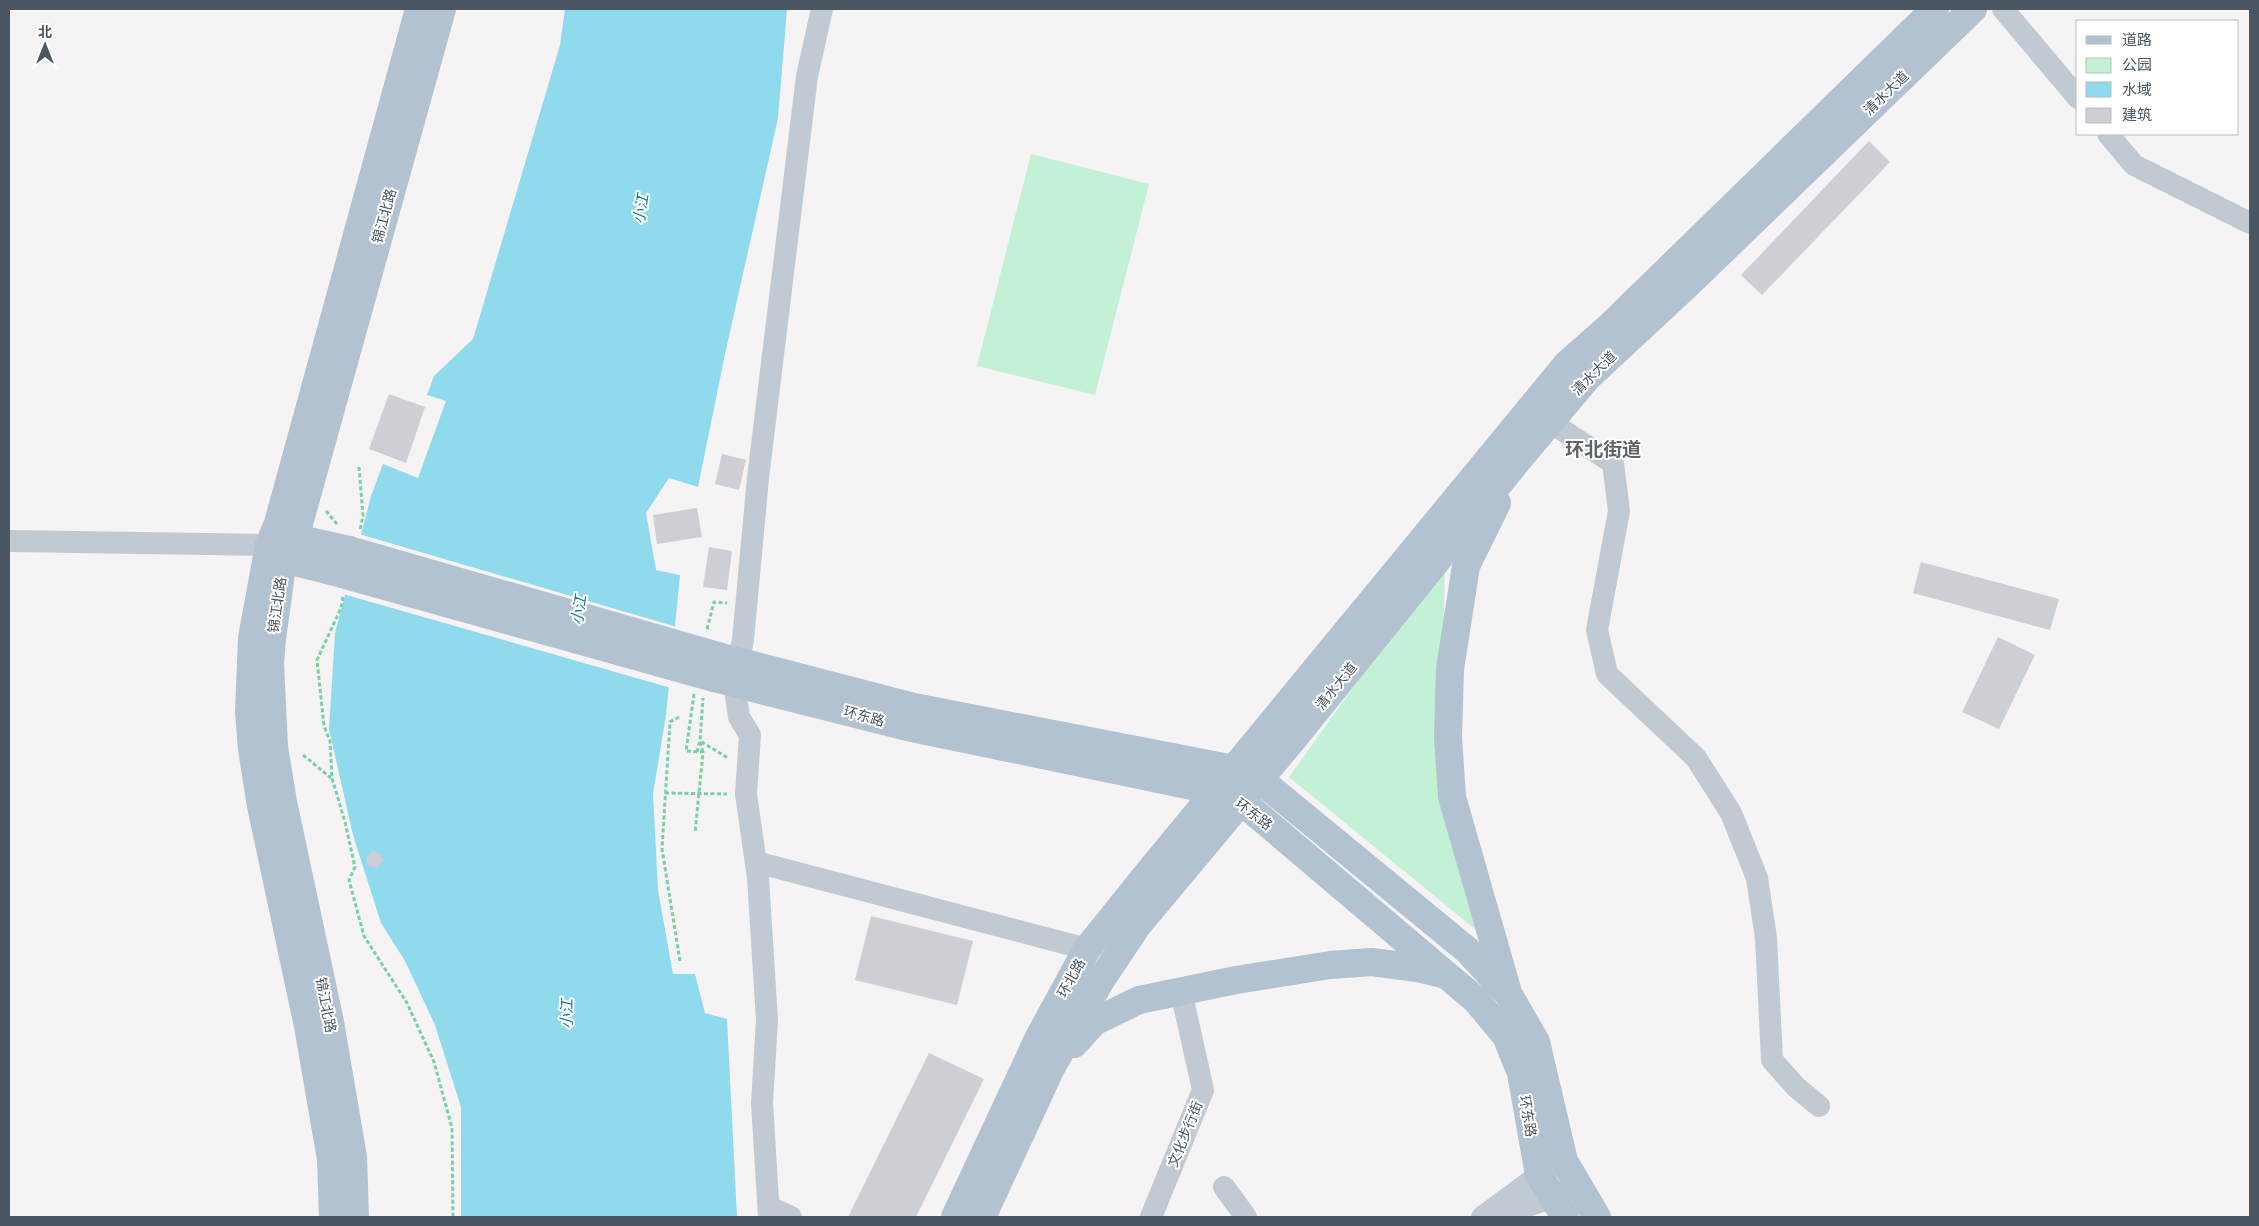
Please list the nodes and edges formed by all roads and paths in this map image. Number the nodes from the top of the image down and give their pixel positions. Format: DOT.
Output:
graph roads {
  1 [pos="419,9"];
  2 [pos="442,9"];
  3 [pos="822,9"];
  4 [pos="1935,9"];
  5 [pos="1974,9"];
  6 [pos="2003,9"];
  7 [pos="2076,96"];
  8 [pos="2109,135"];
  9 [pos="2250,223"];
  10 [pos="1550,422"];
  11 [pos="1518,460"];
  12 [pos="359,467"];
  13 [pos="323,506"];
  14 [pos="9,541"];
  15 [pos="282,548"];
  16 [pos="347,555"];
  17 [pos="735,604"];
  18 [pos="716,670"];
  19 [pos="679,717"];
  20 [pos="700,741"];
  21 [pos="697,752"];
  22 [pos="703,752"];
  23 [pos="303,756"];
  24 [pos="1234,769"];
  25 [pos="748,770"];
  26 [pos="332,778"];
  27 [pos="1260,780"];
  28 [pos="1216,791"];
  29 [pos="665,793"];
  30 [pos="699,794"];
  31 [pos="746,794"];
  32 [pos="1242,801"];
  33 [pos="695,833"];
  34 [pos="756,862"];
  35 [pos="1088,949"];
  36 [pos="680,961"];
  37 [pos="1448,976"];
  38 [pos="1181,991"];
  39 [pos="1509,995"];
  40 [pos="1051,1068"];
  41 [pos="1819,1106"];
  42 [pos="1564,1161"];
  43 [pos="1577,1184"];
  44 [pos="1224,1187"];
  45 [pos="1552,1196"];
  46 [pos="769,1212"];
  47 [pos="333,1217"];
  48 [pos="355,1217"];
  49 [pos="453,1217"];
  50 [pos="791,1217"];
  51 [pos="955,1217"];
  52 [pos="982,1217"];
  53 [pos="1151,1217"];
  54 [pos="1246,1217"];
  55 [pos="1482,1217"];
  56 [pos="1496,1217"];
  57 [pos="1597,1217"];
  1 -- 15 [label="main road, 锦江北路"];
  2 -- 15 [label="main road, 锦江北路"];
  3 -- 18 [label="street"];
  4 -- 24 [label="main road, 清水大道"];
  5 -- 10 [label="main road, 清水大道"];
  6 -- 7 [label="street"];
  8 -- 9 [label="street"];
  10 -- 11 [label="main road, 清水大道"];
  10 -- 41 [label="street"];
  11 -- 27 [label="main road, 清水大道"];
  11 -- 39 [label="main road"];
  12 -- 16 [label="path"];
  13 -- 16 [label="path"];
  14 -- 15 [label="street"];
  15 -- 16 [label="main road"];
  15 -- 47 [label="main road, 锦江北路"];
  15 -- 48 [label="main road, 锦江北路"];
  16 -- 18 [label="main road, bridge"];
  16 -- 26 [label="path"];
  17 -- 18 [label="path"];
  18 -- 20 [label="path"];
  18 -- 21 [label="path"];
  18 -- 24 [label="main road, 环东路"];
  18 -- 25 [label="street"];
  18 -- 28 [label="main road, 环东路"];
  19 -- 29 [label="path"];
  20 -- 21 [label="path"];
  20 -- 22 [label="path"];
  20 -- 25 [label="path"];
  21 -- 22 [label="path"];
  22 -- 30 [label="path"];
  23 -- 26 [label="path"];
  24 -- 27 [label="main road, 环东路"];
  24 -- 28 [label="main road, 环北路"];
  25 -- 31 [label="street"];
  26 -- 49 [label="path"];
  27 -- 32 [label="main road, 环北路"];
  27 -- 39 [label="main road, 环东路"];
  28 -- 32 [label="main road, 环东路"];
  28 -- 35 [label="main road, 环北路"];
  29 -- 30 [label="path"];
  29 -- 36 [label="path"];
  30 -- 31 [label="path"];
  30 -- 33 [label="path"];
  31 -- 34 [label="street"];
  32 -- 37 [label="main road, 环东路"];
  32 -- 40 [label="main road, 环北路"];
  34 -- 35 [label="street"];
  34 -- 46 [label="street"];
  35 -- 51 [label="main road, 环北路"];
  37 -- 38 [label="main road"];
  37 -- 45 [label="main road, 环东路"];
  38 -- 40 [label="main road"];
  38 -- 53 [label="street, 文化步行街"];
  39 -- 42 [label="main road, 环东路"];
  40 -- 52 [label="main road, 环北路"];
  42 -- 43 [label="main road, 环东路"];
  42 -- 45 [label="street"];
  43 -- 45 [label="street"];
  43 -- 57 [label="main road, 环东路"];
  44 -- 54 [label="street"];
  45 -- 55 [label="street"];
  45 -- 56 [label="street"];
  46 -- 50 [label="street"];
}
